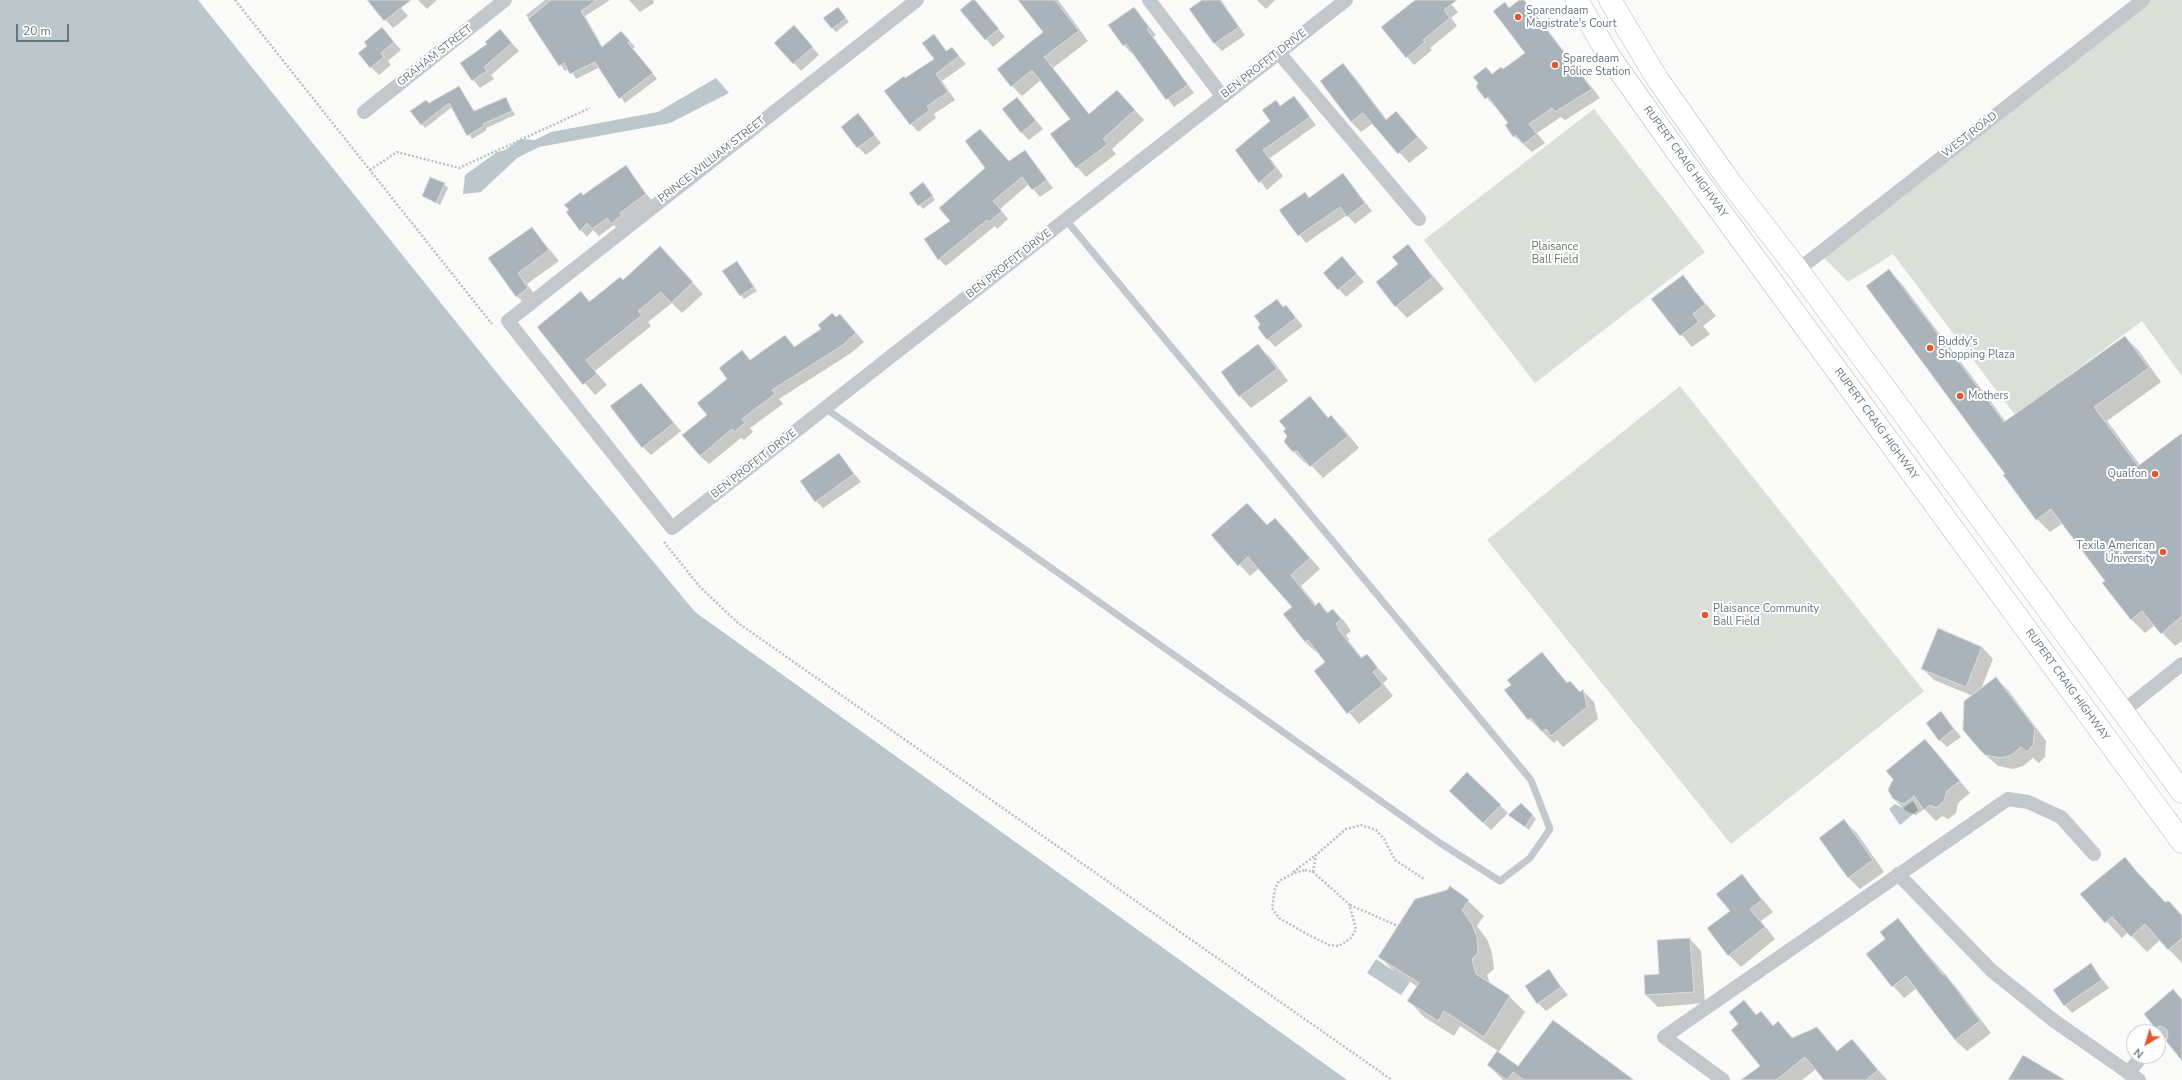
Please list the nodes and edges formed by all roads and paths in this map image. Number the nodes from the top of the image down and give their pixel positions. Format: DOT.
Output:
graph roads {
  1 [pos="235,0"];
  2 [pos="505,0"];
  3 [pos="917,0"];
  4 [pos="1149,0"];
  5 [pos="1346,0"];
  6 [pos="1577,0"];
  7 [pos="1610,0"];
  8 [pos="2143,0"];
  9 [pos="1279,53"];
  10 [pos="1223,97"];
  11 [pos="590,108"];
  12 [pos="364,112"];
  13 [pos="370,170"];
  14 [pos="1419,219"];
  15 [pos="1066,220"];
  16 [pos="1798,270"];
  17 [pos="493,325"];
  18 [pos="825,408"];
  19 [pos="672,528"];
  20 [pos="660,537"];
  21 [pos="2182,664"];
  22 [pos="2122,712"];
  23 [pos="2182,792"];
  24 [pos="2182,842"];
  25 [pos="2094,854"];
  26 [pos="1316,855"];
  27 [pos="1313,872"];
  28 [pos="1898,874"];
  29 [pos="1286,877"];
  30 [pos="1424,879"];
  31 [pos="1349,904"];
  32 [pos="1398,926"];
  33 [pos="2139,1064"];
  34 [pos="2134,1076"];
  35 [pos="1392,1080"];
  36 [pos="1723,1080"];
  1 -- 13 [label="path"];
  2 -- 12 [label="street, GRAHAM STREET"];
  3 -- 19 [label="street, PRINCE WILLIAM STREET"];
  4 -- 10 [label="street"];
  5 -- 9 [label="street, BEN PROFFIT DRIVE"];
  6 -- 24 [label="main road, RUPERT CRAIG HIGHWAY"];
  7 -- 16 [label="main road"];
  8 -- 16 [label="street, WEST ROAD"];
  9 -- 10 [label="street, BEN PROFFIT DRIVE"];
  9 -- 14 [label="street"];
  10 -- 15 [label="street, BEN PROFFIT DRIVE"];
  11 -- 13 [label="path"];
  13 -- 17 [label="path"];
  15 -- 18 [label="street, BEN PROFFIT DRIVE"];
  15 -- 18 [label="lane"];
  16 -- 22 [label="main road"];
  18 -- 19 [label="street, BEN PROFFIT DRIVE"];
  20 -- 35 [label="path"];
  21 -- 22 [label="street"];
  22 -- 23 [label="main road"];
  25 -- 28 [label="street"];
  26 -- 27 [label="path"];
  26 -- 29 [label="path"];
  26 -- 30 [label="path"];
  27 -- 29 [label="path"];
  27 -- 31 [label="path"];
  28 -- 34 [label="street"];
  28 -- 36 [label="street"];
  29 -- 31 [label="path"];
  31 -- 32 [label="path"];
  33 -- 34 [label="street"];
}
